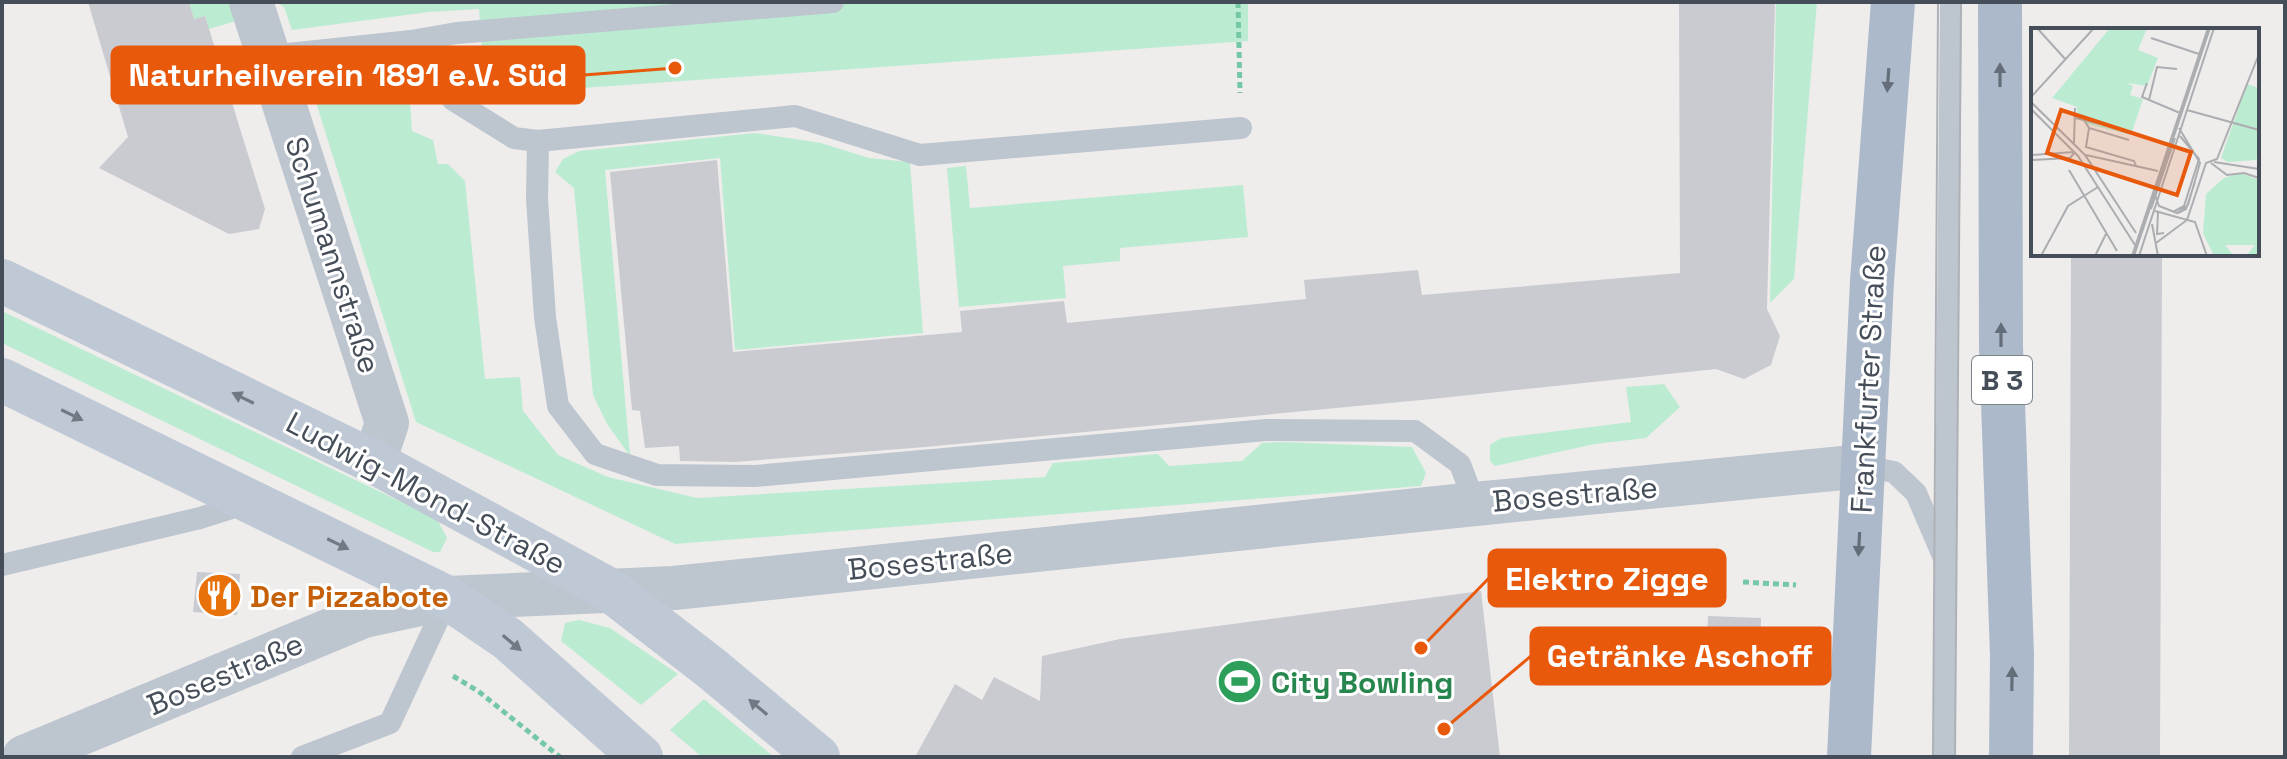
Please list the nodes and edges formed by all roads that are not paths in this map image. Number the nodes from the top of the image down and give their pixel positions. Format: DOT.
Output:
graph roads {
  1 [pos="251,2"];
  2 [pos="833,2"];
  3 [pos="1893,2"];
  4 [pos="1951,2"];
  5 [pos="2000,2"];
  6 [pos="411,41"];
  7 [pos="269,56"];
  8 [pos="1241,128"];
  9 [pos="538,141"];
  10 [pos="2,281"];
  11 [pos="2,380"];
  12 [pos="374,462"];
  13 [pos="1863,466"];
  14 [pos="251,502"];
  15 [pos="1475,504"];
  16 [pos="1947,511"];
  17 [pos="1946,564"];
  18 [pos="2,565"];
  19 [pos="610,590"];
  20 [pos="448,598"];
  21 [pos="24,757"];
  22 [pos="302,757"];
  23 [pos="641,757"];
  24 [pos="818,757"];
  25 [pos="1849,757"];
  26 [pos="1944,757"];
  27 [pos="2011,757"];
  1 -- 7 [label="street, Schumannstraße"];
  2 -- 6 [label="lane"];
  3 -- 13 [label="main road, Frankfurter Straße, one-way"];
  4 -- 16 [label="lane"];
  27 -- 5 [label="main road, B 3, one-way"];
  6 -- 7 [label="lane"];
  6 -- 9 [label="lane"];
  7 -- 12 [label="street, Schumannstraße"];
  8 -- 9 [label="lane"];
  9 -- 15 [label="lane"];
  12 -- 10 [label="main road, Ludwig-Mond-Straße, one-way"];
  11 -- 14 [label="main road, one-way"];
  12 -- 19 [label="main road, Ludwig-Mond-Straße"];
  13 -- 15 [label="street, Bosestraße"];
  13 -- 16 [label="lane"];
  13 -- 17 [label="lane"];
  13 -- 25 [label="main road, Frankfurter Straße, one-way"];
  14 -- 18 [label="lane"];
  14 -- 20 [label="main road, one-way"];
  15 -- 19 [label="street, Bosestraße"];
  16 -- 17 [label="lane"];
  17 -- 26 [label="lane"];
  19 -- 20 [label="street, Bosestraße"];
  24 -- 19 [label="main road, Ludwig-Mond-Straße, one-way"];
  20 -- 21 [label="street, Bosestraße"];
  20 -- 22 [label="lane"];
  20 -- 23 [label="main road, one-way"];
}
